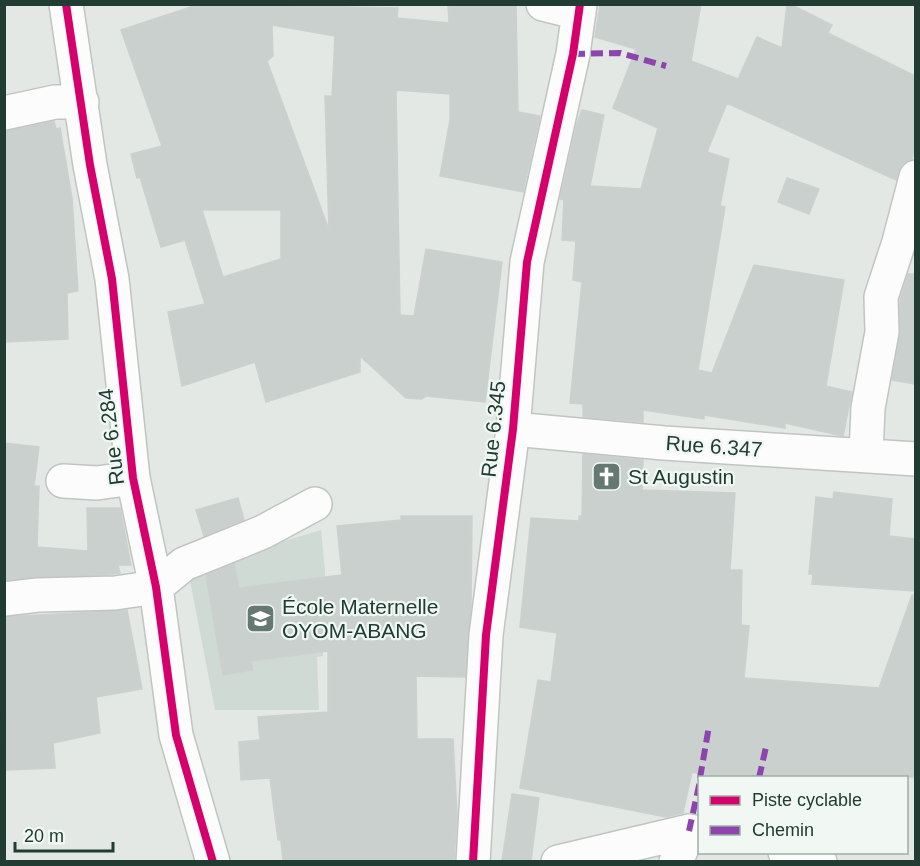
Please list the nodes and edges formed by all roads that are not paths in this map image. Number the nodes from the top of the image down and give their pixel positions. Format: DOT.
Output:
graph roads {
  1 [pos="66,4"];
  2 [pos="543,4"];
  3 [pos="580,9"];
  4 [pos="82,102"];
  5 [pos="4,113"];
  6 [pos="915,177"];
  7 [pos="907,245"];
  8 [pos="513,429"];
  9 [pos="866,455"];
  10 [pos="915,459"];
  11 [pos="133,478"];
  12 [pos="63,481"];
  13 [pos="315,504"];
  14 [pos="156,587"];
  15 [pos="4,598"];
  16 [pos="694,832"];
  17 [pos="793,854"];
  18 [pos="213,861"];
  19 [pos="473,861"];
  20 [pos="558,861"];
  21 [pos="676,861"];
  22 [pos="819,861"];
  1 -- 4 [label="street, Rue 6.284"];
  2 -- 3 [label="street"];
  3 -- 8 [label="street, Rue 6.345"];
  4 -- 5 [label="street"];
  4 -- 11 [label="street, Rue 6.284"];
  6 -- 7 [label="street"];
  7 -- 9 [label="street"];
  8 -- 9 [label="street, Rue 6.347"];
  8 -- 19 [label="street, Rue 6.345"];
  9 -- 10 [label="street, Rue 6.347"];
  11 -- 12 [label="street"];
  11 -- 14 [label="street, Rue 6.284"];
  13 -- 14 [label="street"];
  14 -- 15 [label="street"];
  14 -- 18 [label="street, Rue 6.284"];
  16 -- 20 [label="street"];
  16 -- 21 [label="street"];
  17 -- 22 [label="street"];
}
